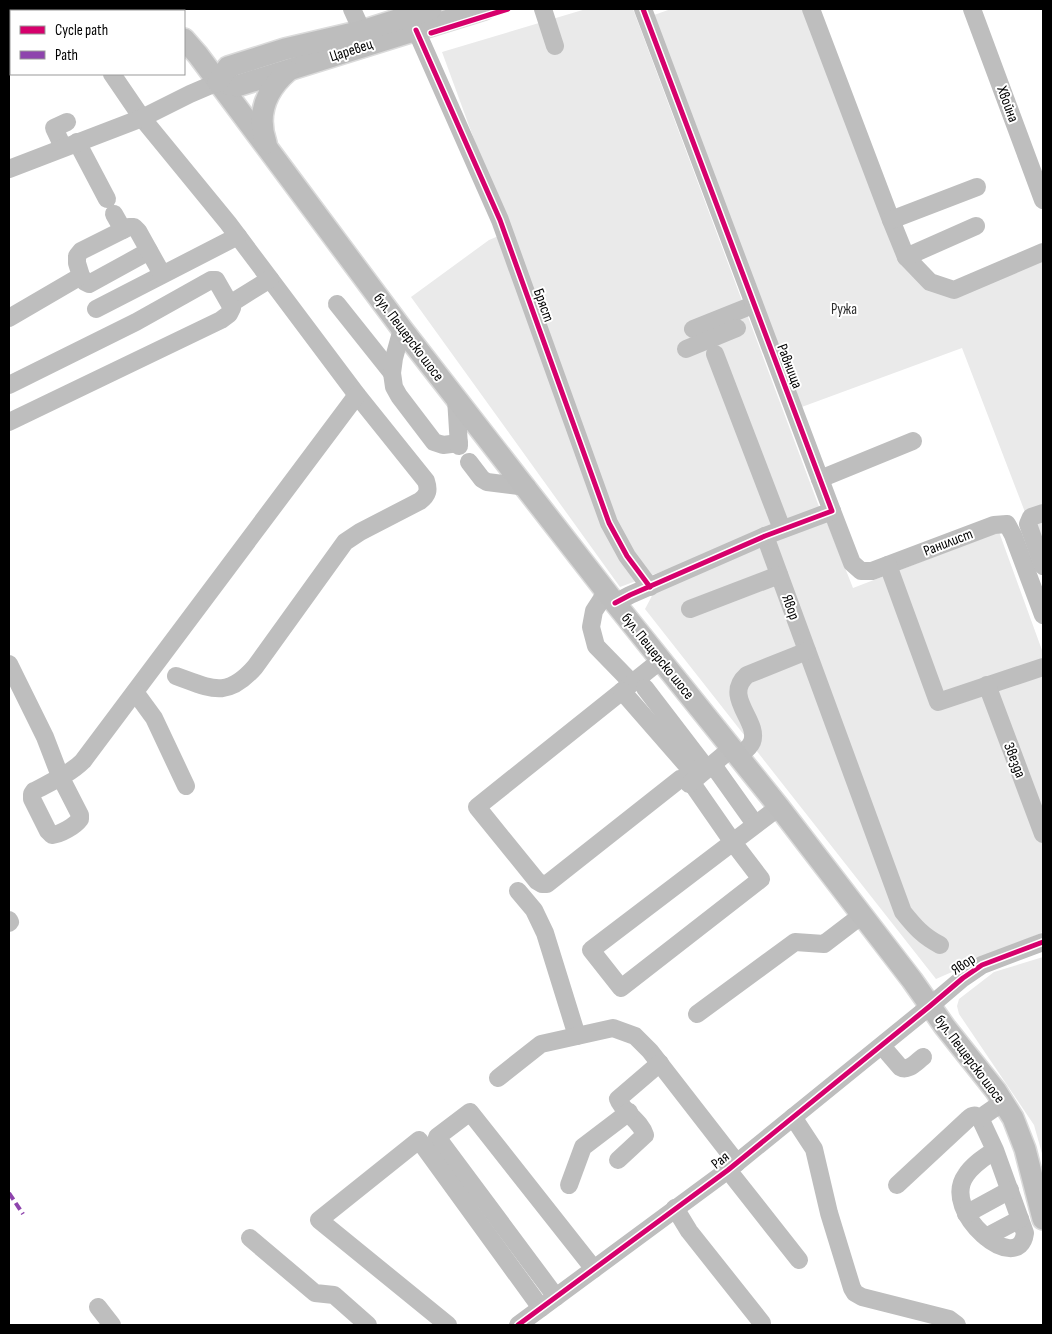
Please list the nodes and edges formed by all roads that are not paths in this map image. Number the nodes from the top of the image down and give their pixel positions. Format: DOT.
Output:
graph roads {
  1 [pos="352,9"];
  2 [pos="484,9"];
  3 [pos="544,9"];
  4 [pos="811,9"];
  5 [pos="972,9"];
  6 [pos="648,10"];
  7 [pos="419,16"];
  8 [pos="362,31"];
  9 [pos="185,40"];
  10 [pos="555,46"];
  11 [pos="290,69"];
  12 [pos="113,75"];
  13 [pos="218,82"];
  14 [pos="142,118"];
  15 [pos="67,122"];
  16 [pos="70,145"];
  17 [pos="268,151"];
  18 [pos="9,170"];
  19 [pos="977,187"];
  20 [pos="1043,200"];
  21 [pos="890,220"];
  22 [pos="976,226"];
  23 [pos="123,230"];
  24 [pos="238,236"];
  25 [pos="149,250"];
  26 [pos="1043,252"];
  27 [pos="906,257"];
  28 [pos="162,274"];
  29 [pos="81,276"];
  30 [pos="270,279"];
  31 [pos="230,304"];
  32 [pos="337,304"];
  33 [pos="753,305"];
  34 [pos="96,308"];
  35 [pos="9,318"];
  36 [pos="737,328"];
  37 [pos="402,329"];
  38 [pos="704,337"];
  39 [pos="686,349"];
  40 [pos="392,373"];
  41 [pos="9,385"];
  42 [pos="356,395"];
  43 [pos="456,398"];
  44 [pos="9,422"];
  45 [pos="913,441"];
  46 [pos="469,462"];
  47 [pos="820,479"];
  48 [pos="527,488"];
  49 [pos="832,511"];
  50 [pos="1043,513"];
  51 [pos="782,530"];
  52 [pos="765,536"];
  53 [pos="888,565"];
  54 [pos="1043,566"];
  55 [pos="779,575"];
  56 [pos="650,587"];
  57 [pos="611,597"];
  58 [pos="690,609"];
  59 [pos="1043,615"];
  60 [pos="807,651"];
  61 [pos="660,660"];
  62 [pos="9,664"];
  63 [pos="1043,667"];
  64 [pos="176,676"];
  65 [pos="987,685"];
  66 [pos="633,688"];
  67 [pos="135,692"];
  68 [pos="735,752"];
  69 [pos="702,773"];
  70 [pos="186,786"];
  71 [pos="779,807"];
  72 [pos="755,824"];
  73 [pos="1043,834"];
  74 [pos="732,841"];
  75 [pos="518,891"];
  76 [pos="552,893"];
  77 [pos="862,915"];
  78 [pos="1043,942"];
  79 [pos="940,945"];
  80 [pos="930,1006"];
  81 [pos="698,1014"];
  82 [pos="577,1036"];
  83 [pos="882,1046"];
  84 [pos="923,1057"];
  85 [pos="660,1063"];
  86 [pos="498,1078"];
  87 [pos="1003,1102"];
  88 [pos="629,1112"];
  89 [pos="793,1117"];
  90 [pos="980,1118"];
  91 [pos="995,1150"];
  92 [pos="618,1160"];
  93 [pos="732,1166"];
  94 [pos="569,1184"];
  95 [pos="897,1185"];
  96 [pos="1010,1190"];
  97 [pos="675,1208"];
  98 [pos="966,1214"];
  99 [pos="1043,1219"];
  100 [pos="250,1238"];
  101 [pos="799,1260"];
  102 [pos="594,1269"];
  103 [pos="556,1297"];
  104 [pos="98,1307"];
  105 [pos="541,1308"];
  106 [pos="762,1323"];
  107 [pos="112,1325"];
  108 [pos="368,1325"];
  109 [pos="448,1325"];
  110 [pos="518,1325"];
  111 [pos="957,1325"];
  1 -- 8 [label="street"];
  2 -- 7 [label="main road, Царевец"];
  3 -- 10 [label="street"];
  4 -- 21 [label="street"];
  5 -- 20 [label="street, Хвойна"];
  6 -- 33 [label="street, Равнища"];
  7 -- 8 [label="main road, Царевец"];
  7 -- 11 [label="main road, Царевец"];
  7 -- 56 [label="street, Бряст"];
  8 -- 13 [label="main road, Царевец"];
  9 -- 13 [label="main road, бул. Пещерско шосе"];
  11 -- 13 [label="main road, Царевец"];
  11 -- 17 [label="main road"];
  12 -- 14 [label="street"];
  13 -- 14 [label="street, Царевец"];
  13 -- 17 [label="main road, бул. Пещерско шосе"];
  14 -- 16 [label="street, Царевец"];
  14 -- 24 [label="street"];
  15 -- 16 [label="street"];
  16 -- 18 [label="street, Царевец"];
  16 -- 23 [label="street"];
  17 -- 37 [label="main road, бул. Пещерско шосе"];
  19 -- 21 [label="street"];
  21 -- 27 [label="street"];
  22 -- 27 [label="street"];
  23 -- 25 [label="street"];
  23 -- 29 [label="street"];
  24 -- 28 [label="street"];
  24 -- 30 [label="street"];
  25 -- 28 [label="street"];
  25 -- 29 [label="street"];
  26 -- 27 [label="street"];
  28 -- 34 [label="street"];
  29 -- 35 [label="street"];
  30 -- 31 [label="street"];
  30 -- 42 [label="street"];
  31 -- 41 [label="street"];
  31 -- 44 [label="street"];
  32 -- 40 [label="street"];
  33 -- 38 [label="street"];
  33 -- 47 [label="street, Равнища"];
  36 -- 38 [label="street"];
  37 -- 40 [label="street"];
  37 -- 43 [label="main road, бул. Пещерско шосе"];
  38 -- 39 [label="street"];
  38 -- 51 [label="street"];
  40 -- 43 [label="street"];
  42 -- 64 [label="street"];
  42 -- 67 [label="street"];
  43 -- 48 [label="main road, бул. Пещерско шосе"];
  45 -- 47 [label="street"];
  46 -- 48 [label="street"];
  47 -- 49 [label="street, Равнища"];
  48 -- 57 [label="main road, бул. Пещерско шосе"];
  49 -- 51 [label="street"];
  49 -- 53 [label="street, Ранилист"];
  50 -- 54 [label="street"];
  51 -- 52 [label="street"];
  52 -- 55 [label="street, Явор"];
  52 -- 56 [label="street"];
  53 -- 59 [label="street, Ранилист"];
  53 -- 65 [label="street"];
  55 -- 58 [label="street"];
  55 -- 60 [label="street, Явор"];
  56 -- 57 [label="street"];
  57 -- 61 [label="main road, бул. Пещерско шосе"];
  57 -- 66 [label="street"];
  60 -- 68 [label="street"];
  60 -- 79 [label="street, Явор"];
  61 -- 66 [label="street"];
  61 -- 68 [label="main road, бул. Пещерско шосе"];
  62 -- 67 [label="street"];
  63 -- 65 [label="street"];
  65 -- 73 [label="street, Звезда"];
  66 -- 69 [label="street"];
  66 -- 69 [label="street"];
  67 -- 70 [label="street"];
  68 -- 69 [label="street"];
  68 -- 71 [label="main road, бул. Пещерско шосе"];
  69 -- 72 [label="street"];
  69 -- 74 [label="street"];
  69 -- 76 [label="street"];
  71 -- 72 [label="street"];
  71 -- 77 [label="main road, бул. Пещерско шосе"];
  72 -- 74 [label="street"];
  74 -- 74 [label="street"];
  75 -- 82 [label="street"];
  77 -- 80 [label="main road, бул. Пещерско шосе"];
  77 -- 81 [label="street"];
  78 -- 80 [label="street, Явор"];
  80 -- 83 [label="street, Рая"];
  80 -- 87 [label="main road, бул. Пещерско шосе"];
  82 -- 85 [label="street"];
  82 -- 86 [label="street"];
  83 -- 84 [label="street"];
  83 -- 89 [label="street, Рая"];
  85 -- 88 [label="street"];
  85 -- 93 [label="street"];
  87 -- 90 [label="street"];
  87 -- 99 [label="main road, бул. Пещерско шосе"];
  88 -- 92 [label="street"];
  88 -- 94 [label="street"];
  89 -- 93 [label="street, Рая"];
  89 -- 111 [label="street"];
  90 -- 91 [label="street"];
  90 -- 95 [label="street"];
  91 -- 96 [label="street"];
  91 -- 98 [label="street"];
  93 -- 97 [label="street, Рая"];
  93 -- 101 [label="street"];
  96 -- 98 [label="street"];
  96 -- 98 [label="street"];
  97 -- 102 [label="street, Рая"];
  97 -- 106 [label="street"];
  100 -- 108 [label="street"];
  102 -- 103 [label="street, Рая"];
  102 -- 103 [label="street"];
  103 -- 105 [label="street, Рая"];
  104 -- 107 [label="street"];
  105 -- 109 [label="street"];
  105 -- 110 [label="street, Рая"];
}
